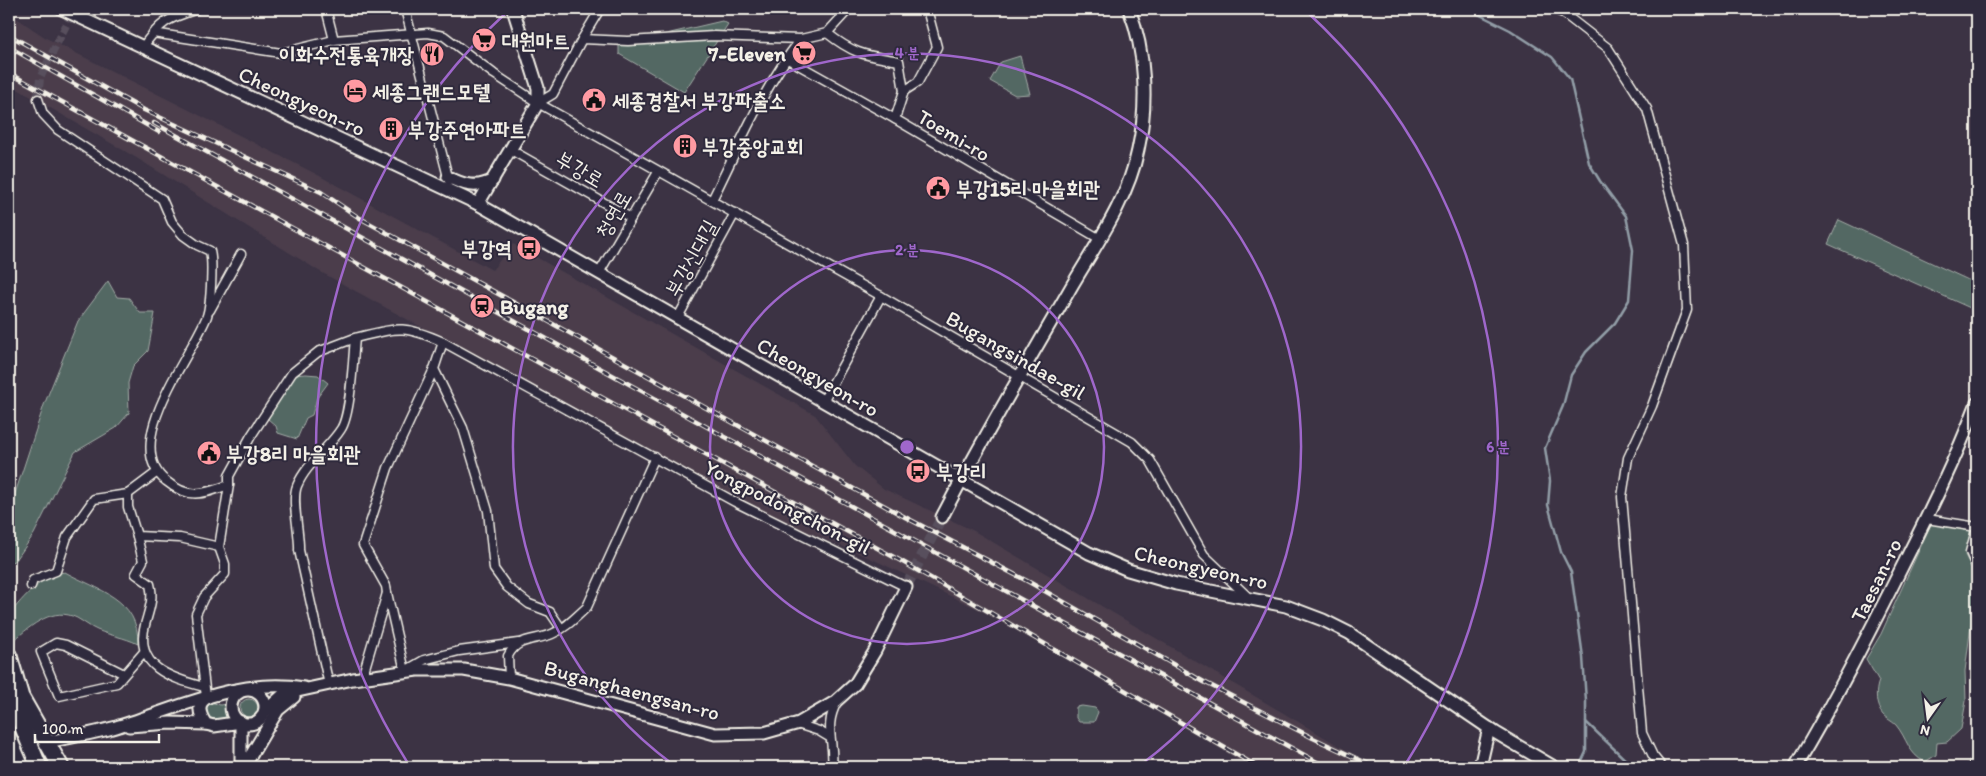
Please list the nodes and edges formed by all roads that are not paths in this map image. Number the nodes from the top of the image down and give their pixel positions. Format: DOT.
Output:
graph roads {
  1 [pos="62,9"];
  2 [pos="168,9"];
  3 [pos="197,9"];
  4 [pos="326,9"];
  5 [pos="404,9"];
  6 [pos="513,9"];
  7 [pos="600,9"];
  8 [pos="849,9"];
  9 [pos="927,9"];
  10 [pos="1129,9"];
  11 [pos="1553,9"];
  12 [pos="170,18"];
  13 [pos="153,33"];
  14 [pos="827,33"];
  15 [pos="411,34"];
  16 [pos="582,39"];
  17 [pos="801,39"];
  18 [pos="334,40"];
  19 [pos="142,48"];
  20 [pos="786,58"];
  21 [pos="904,91"];
  22 [pos="38,99"];
  23 [pos="538,103"];
  24 [pos="895,119"];
  25 [pos="511,150"];
  26 [pos="658,172"];
  27 [pos="448,177"];
  28 [pos="493,180"];
  29 [pos="454,193"];
  30 [pos="712,200"];
  31 [pos="478,204"];
  32 [pos="735,213"];
  33 [pos="630,218"];
  34 [pos="1100,239"];
  35 [pos="241,254"];
  36 [pos="599,273"];
  37 [pos="881,296"];
  38 [pos="208,314"];
  39 [pos="677,319"];
  40 [pos="355,338"];
  41 [pos="443,342"];
  42 [pos="434,369"];
  43 [pos="1020,376"];
  44 [pos="823,401"];
  45 [pos="1977,403"];
  46 [pos="655,457"];
  47 [pos="156,474"];
  48 [pos="961,480"];
  49 [pos="229,485"];
  50 [pos="128,494"];
  51 [pos="942,516"];
  52 [pos="1927,518"];
  53 [pos="137,536"];
  54 [pos="219,547"];
  55 [pos="1977,568"];
  56 [pos="31,586"];
  57 [pos="906,587"];
  58 [pos="387,593"];
  59 [pos="1249,598"];
  60 [pos="561,628"];
  61 [pos="518,643"];
  62 [pos="144,652"];
  63 [pos="9,656"];
  64 [pos="405,672"];
  65 [pos="124,674"];
  66 [pos="362,678"];
  67 [pos="509,678"];
  68 [pos="329,684"];
  69 [pos="9,685"];
  70 [pos="308,688"];
  71 [pos="205,692"];
  72 [pos="255,692"];
  73 [pos="237,694"];
  74 [pos="839,698"];
  75 [pos="262,716"];
  76 [pos="241,722"];
  77 [pos="206,724"];
  78 [pos="796,724"];
  79 [pos="221,725"];
  80 [pos="119,726"];
  81 [pos="1493,730"];
  82 [pos="829,738"];
  83 [pos="9,739"];
  84 [pos="52,741"];
  85 [pos="1977,757"];
  86 [pos="21,767"];
  87 [pos="39,767"];
  88 [pos="61,767"];
  89 [pos="242,767"];
  90 [pos="832,767"];
  91 [pos="1480,767"];
  92 [pos="1554,767"];
  93 [pos="1662,767"];
  94 [pos="1794,767"];
  95 [pos="1972,767"];
  1 -- 19 [label="street, Cheongyeon-ro"];
  2 -- 12 [label="street"];
  3 -- 12 [label="street"];
  4 -- 18 [label="street"];
  5 -- 15 [label="street"];
  6 -- 23 [label="street"];
  7 -- 16 [label="street"];
  8 -- 14 [label="street"];
  9 -- 21 [label="street, Toemi-ro"];
  10 -- 34 [label="street"];
  11 -- 93 [label="street"];
  12 -- 13 [label="street"];
  13 -- 18 [label="street, Bugangsindae-gil"];
  13 -- 19 [label="street"];
  14 -- 17 [label="street"];
  14 -- 21 [label="street, Toemi-ro"];
  15 -- 18 [label="street, Bugangsindae-gil"];
  15 -- 23 [label="street, Bugangsindae-gil"];
  15 -- 27 [label="street"];
  16 -- 17 [label="street"];
  16 -- 23 [label="street"];
  17 -- 20 [label="street"];
  19 -- 29 [label="street, Cheongyeon-ro"];
  20 -- 24 [label="street"];
  20 -- 30 [label="street"];
  21 -- 24 [label="street, Toemi-ro"];
  22 -- 38 [label="street"];
  23 -- 25 [label="street"];
  23 -- 26 [label="street, Bugangsindae-gil"];
  24 -- 34 [label="street, Toemi-ro"];
  25 -- 28 [label="street"];
  25 -- 33 [label="street, 부강로"];
  26 -- 30 [label="street, Bugangsindae-gil"];
  26 -- 33 [label="street, 청연로"];
  27 -- 28 [label="street"];
  27 -- 29 [label="street"];
  28 -- 31 [label="street"];
  29 -- 31 [label="street, Cheongyeon-ro"];
  30 -- 32 [label="street, Bugangsindae-gil"];
  31 -- 36 [label="street, Cheongyeon-ro"];
  32 -- 37 [label="street, Bugangsindae-gil"];
  32 -- 39 [label="street, 부강신대길"];
  33 -- 36 [label="street, 청연로"];
  34 -- 43 [label="street"];
  35 -- 38 [label="street"];
  36 -- 39 [label="street, Cheongyeon-ro"];
  37 -- 43 [label="street, Bugangsindae-gil"];
  37 -- 44 [label="street"];
  38 -- 47 [label="street"];
  39 -- 44 [label="street, Cheongyeon-ro"];
  40 -- 41 [label="street, Yongpodongchon-gil"];
  40 -- 49 [label="street, Yongpodongchon-gil"];
  40 -- 68 [label="street"];
  41 -- 42 [label="street"];
  41 -- 46 [label="street, Yongpodongchon-gil"];
  42 -- 58 [label="street"];
  42 -- 60 [label="street"];
  43 -- 48 [label="street"];
  43 -- 59 [label="street, Bugangsindae-gil"];
  44 -- 48 [label="street, Cheongyeon-ro"];
  45 -- 52 [label="street, Taesan-ro"];
  46 -- 57 [label="street, Yongpodongchon-gil"];
  46 -- 60 [label="street"];
  47 -- 49 [label="street"];
  47 -- 50 [label="street"];
  48 -- 51 [label="street"];
  48 -- 59 [label="street, Cheongyeon-ro"];
  49 -- 54 [label="street, Yongpodongchon-gil"];
  50 -- 53 [label="street"];
  50 -- 56 [label="street"];
  52 -- 55 [label="street"];
  52 -- 94 [label="street, Taesan-ro"];
  53 -- 54 [label="street"];
  53 -- 62 [label="street"];
  54 -- 71 [label="street, Yongpodongchon-gil"];
  57 -- 74 [label="street, Buganghaengsan-ro"];
  58 -- 64 [label="street"];
  58 -- 66 [label="street"];
  59 -- 81 [label="street, Cheongyeon-ro"];
  60 -- 61 [label="street"];
  61 -- 64 [label="street"];
  61 -- 67 [label="street"];
  62 -- 65 [label="street"];
  62 -- 71 [label="street"];
  63 -- 88 [label="highway"];
  64 -- 66 [label="street, Buganghaengsan-ro"];
  64 -- 67 [label="street, Buganghaengsan-ro"];
  65 -- 65 [label="street"];
  66 -- 68 [label="street, Buganghaengsan-ro"];
  67 -- 78 [label="street, Buganghaengsan-ro"];
  68 -- 70 [label="street, Buganghaengsan-ro"];
  69 -- 87 [label="highway"];
  70 -- 71 [label="street"];
  70 -- 72 [label="street"];
  70 -- 75 [label="street"];
  70 -- 89 [label="street"];
  71 -- 73 [label="street"];
  71 -- 77 [label="street"];
  71 -- 80 [label="street"];
  72 -- 73 [label="street"];
  72 -- 75 [label="street"];
  73 -- 76 [label="street"];
  74 -- 78 [label="street, Buganghaengsan-ro"];
  74 -- 82 [label="street"];
  75 -- 76 [label="street"];
  75 -- 89 [label="street"];
  76 -- 79 [label="street"];
  76 -- 89 [label="street"];
  77 -- 79 [label="street"];
  77 -- 80 [label="street"];
  78 -- 82 [label="street"];
  79 -- 89 [label="street"];
  80 -- 84 [label="street"];
  81 -- 91 [label="street"];
  81 -- 92 [label="street, Cheongyeon-ro"];
  82 -- 90 [label="street"];
  83 -- 86 [label="highway"];
  85 -- 95 [label="street"];
}
